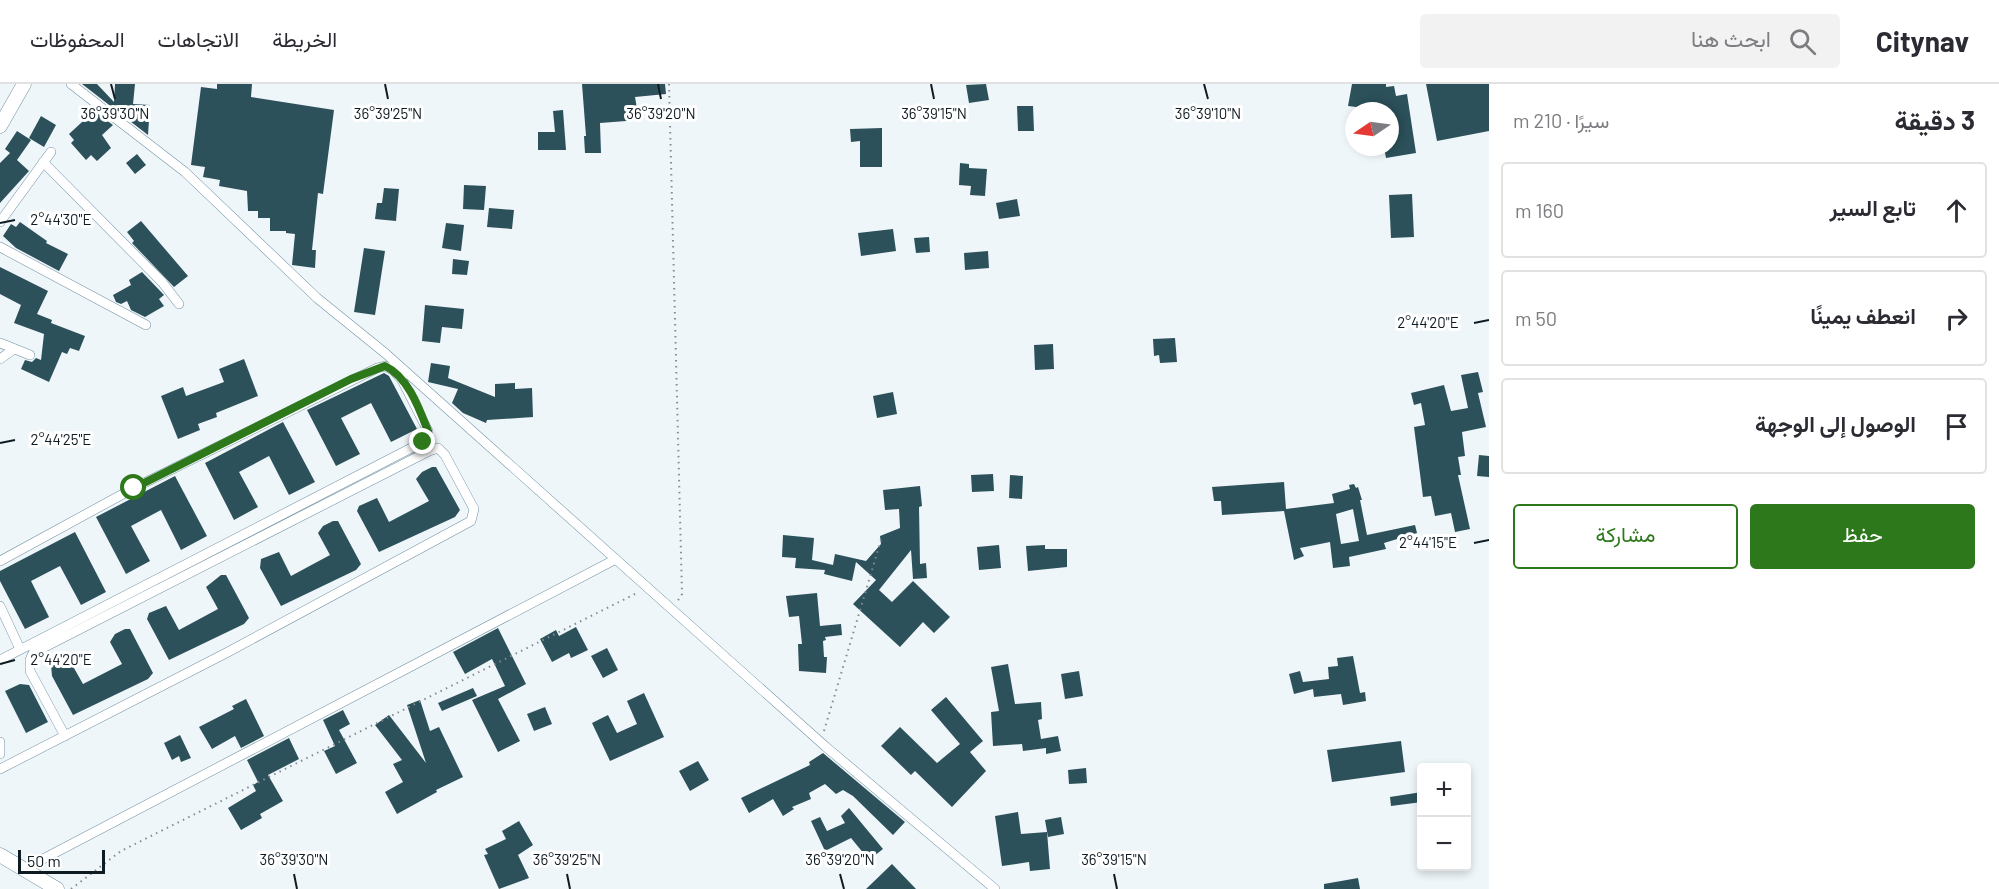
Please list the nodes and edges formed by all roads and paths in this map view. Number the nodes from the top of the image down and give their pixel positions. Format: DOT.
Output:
graph roads {
  1 [pos="24,84"];
  2 [pos="71,84"];
  3 [pos="669,84"];
  4 [pos="0,126"];
  5 [pos="51,152"];
  6 [pos="43,162"];
  7 [pos="0,222"];
  8 [pos="0,247"];
  9 [pos="179,304"];
  10 [pos="146,325"];
  11 [pos="0,343"];
  12 [pos="14,349"];
  13 [pos="30,356"];
  14 [pos="0,360"];
  15 [pos="880,540"];
  16 [pos="616,559"];
  17 [pos="0,561"];
  18 [pos="648,588"];
  19 [pos="0,606"];
  20 [pos="673,610"];
  21 [pos="20,650"];
  22 [pos="0,660"];
  23 [pos="65,736"];
  24 [pos="0,742"];
  25 [pos="821,742"];
  26 [pos="0,754"];
  27 [pos="0,769"];
  28 [pos="0,855"];
  29 [pos="24,869"];
  30 [pos="57,889"];
  31 [pos="71,889"];
  32 [pos="995,889"];
  1 -- 4 [label="main road"];
  2 -- 16 [label="street"];
  3 -- 20 [label="path"];
  5 -- 6 [label="street"];
  6 -- 7 [label="street"];
  6 -- 9 [label="street"];
  8 -- 10 [label="street"];
  11 -- 12 [label="street"];
  12 -- 13 [label="street"];
  12 -- 14 [label="street"];
  15 -- 25 [label="path"];
  16 -- 18 [label="street"];
  16 -- 29 [label="street"];
  17 -- 21 [label="street"];
  18 -- 20 [label="street"];
  18 -- 31 [label="path"];
  19 -- 21 [label="street"];
  20 -- 25 [label="street"];
  21 -- 22 [label="street"];
  23 -- 23 [label="street"];
  23 -- 27 [label="street"];
  24 -- 26 [label="street"];
  25 -- 32 [label="street"];
  28 -- 29 [label="main road"];
  29 -- 30 [label="main road"];
}
